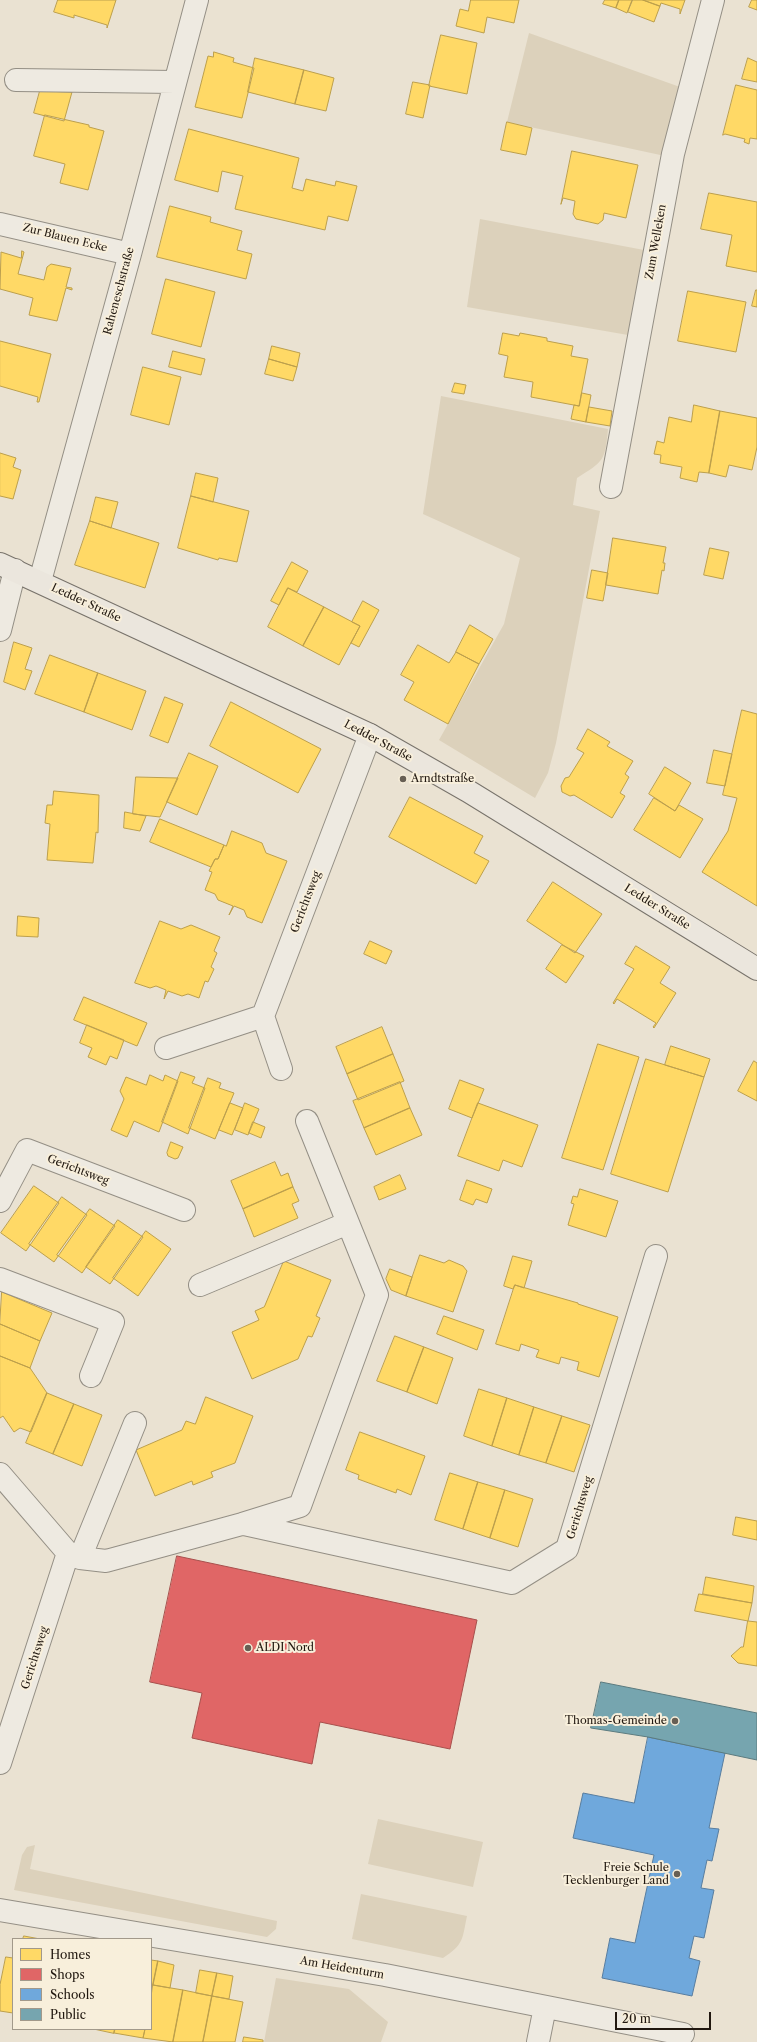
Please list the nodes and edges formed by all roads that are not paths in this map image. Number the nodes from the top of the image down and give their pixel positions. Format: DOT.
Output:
graph roads {
  1 [pos="197,0"];
  2 [pos="713,0"];
  3 [pos="16,80"];
  4 [pos="175,82"];
  5 [pos="0,224"];
  6 [pos="130,254"];
  7 [pos="611,487"];
  8 [pos="7,567"];
  9 [pos="40,582"];
  10 [pos="0,630"];
  11 [pos="370,735"];
  12 [pos="757,969"];
  13 [pos="262,1016"];
  14 [pos="166,1048"];
  15 [pos="282,1069"];
  16 [pos="307,1121"];
  17 [pos="0,1201"];
  18 [pos="184,1210"];
  19 [pos="348,1223"];
  20 [pos="656,1256"];
  21 [pos="0,1279"];
  22 [pos="200,1285"];
  23 [pos="91,1376"];
  24 [pos="134,1423"];
  25 [pos="0,1474"];
  26 [pos="242,1524"];
  27 [pos="74,1556"];
  28 [pos="0,1763"];
  29 [pos="0,1910"];
  30 [pos="545,2007"];
  31 [pos="684,2034"];
  32 [pos="538,2042"];
  1 -- 4 [label="street, Raheneschstraße"];
  2 -- 7 [label="street, Zum Welleken"];
  3 -- 4 [label="street"];
  4 -- 6 [label="street, Raheneschstraße"];
  5 -- 6 [label="street, Zur Blauen Ecke"];
  6 -- 9 [label="street, Raheneschstraße"];
  8 -- 9 [label="main road, Ledder Straße"];
  8 -- 10 [label="street"];
  9 -- 11 [label="main road, Ledder Straße"];
  11 -- 12 [label="main road, Ledder Straße"];
  11 -- 13 [label="street, Gerichtsweg"];
  13 -- 14 [label="street"];
  13 -- 15 [label="street"];
  16 -- 19 [label="street, Gerichtsweg"];
  17 -- 18 [label="street, Gerichtsweg"];
  19 -- 22 [label="street"];
  19 -- 26 [label="street, Gerichtsweg"];
  20 -- 26 [label="street, Gerichtsweg"];
  21 -- 23 [label="street"];
  24 -- 27 [label="street, Gerichtsweg"];
  25 -- 27 [label="street"];
  26 -- 27 [label="street, Gerichtsweg"];
  27 -- 28 [label="street, Gerichtsweg"];
  29 -- 30 [label="street, Am Heidenturm"];
  30 -- 31 [label="street, Am Heidenturm"];
  30 -- 32 [label="street"];
}
